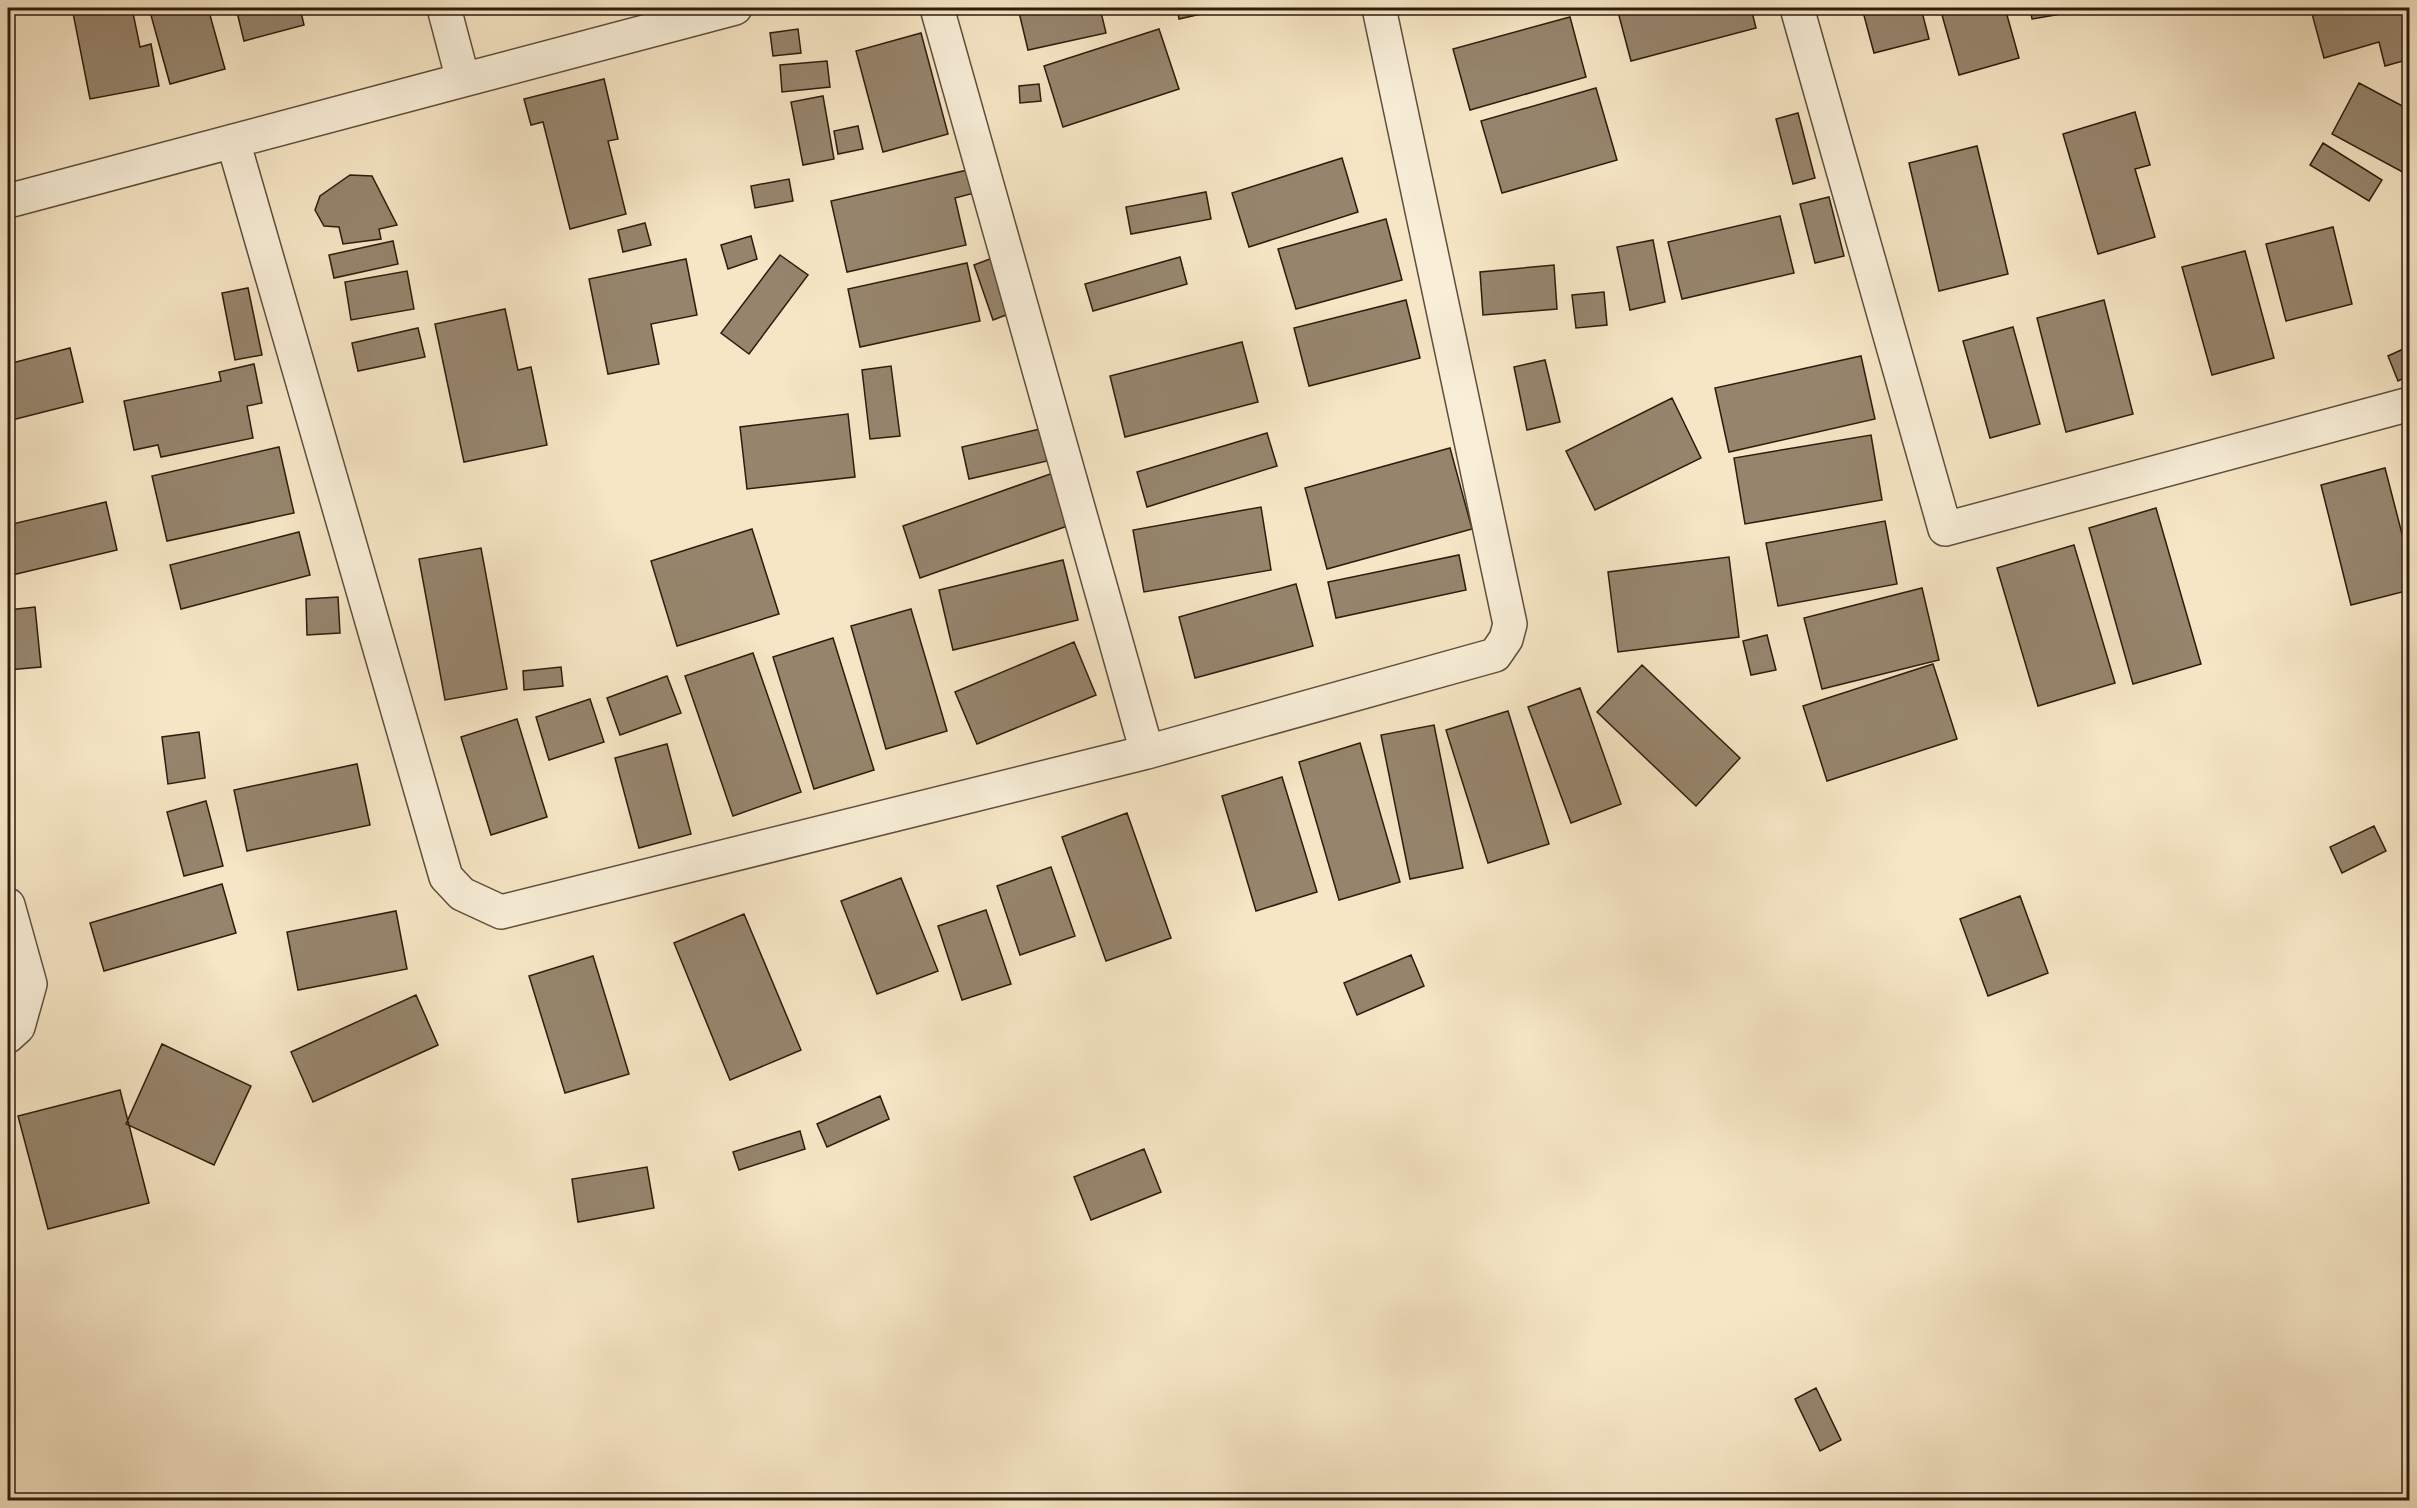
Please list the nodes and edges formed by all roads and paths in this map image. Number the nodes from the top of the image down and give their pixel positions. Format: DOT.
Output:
graph roads {
  1 [pos="444,8"];
  2 [pos="735,8"];
  3 [pos="937,8"];
  4 [pos="1379,8"];
  5 [pos="1797,8"];
  6 [pos="464,80"];
  7 [pos="233,141"];
  8 [pos="8,201"];
  9 [pos="2409,404"];
  10 [pos="1147,752"];
  11 [pos="8,905"];
  12 [pos="8,1036"];
  1 -- 6 [label="street"];
  2 -- 6 [label="street"];
  3 -- 10 [label="street"];
  4 -- 10 [label="street"];
  5 -- 9 [label="street"];
  6 -- 7 [label="street"];
  7 -- 8 [label="street"];
  7 -- 10 [label="street"];
  11 -- 12 [label="street"];
}
